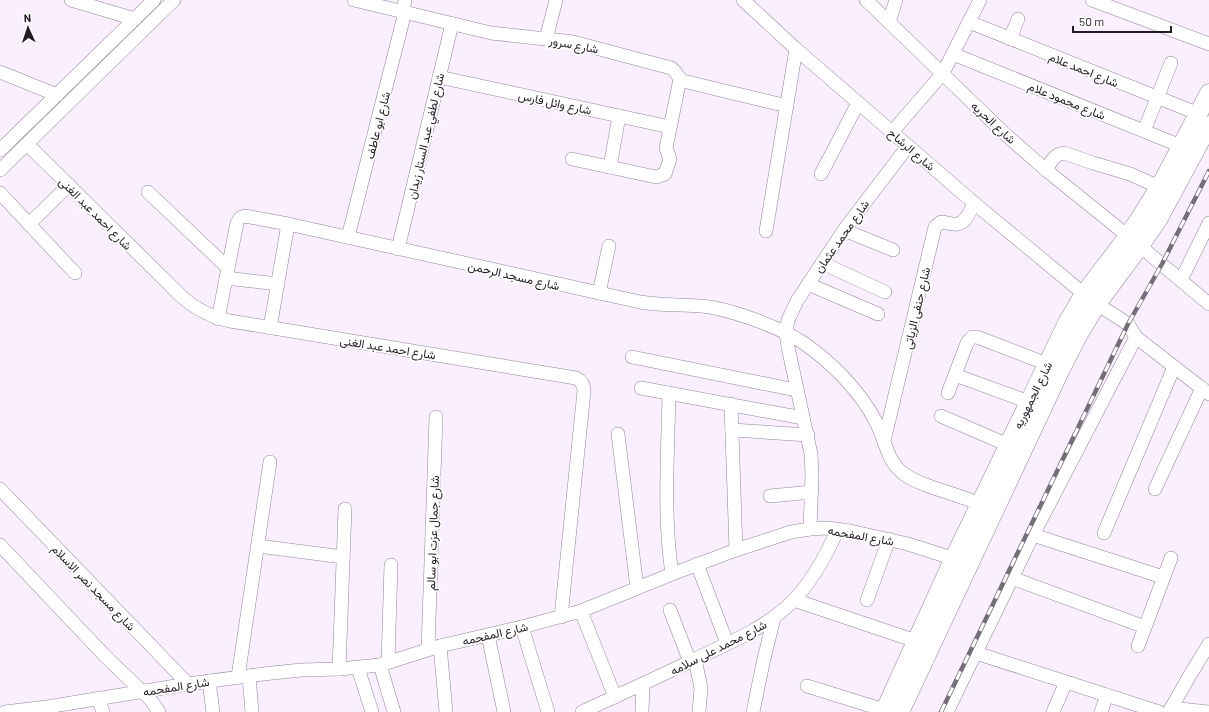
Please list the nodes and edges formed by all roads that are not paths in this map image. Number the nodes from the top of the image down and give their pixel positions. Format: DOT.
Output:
graph roads {
  1 [pos="71,0"];
  2 [pos="154,0"];
  3 [pos="174,0"];
  4 [pos="354,0"];
  5 [pos="556,0"];
  6 [pos="743,0"];
  7 [pos="866,0"];
  8 [pos="896,0"];
  9 [pos="980,0"];
  10 [pos="1092,0"];
  11 [pos="404,8"];
  12 [pos="135,19"];
  13 [pos="1018,20"];
  14 [pos="889,22"];
  15 [pos="969,22"];
  16 [pos="452,24"];
  17 [pos="546,38"];
  18 [pos="1010,39"];
  19 [pos="1209,44"];
  20 [pos="796,49"];
  21 [pos="953,54"];
  22 [pos="1171,63"];
  23 [pos="0,72"];
  24 [pos="940,76"];
  25 [pos="439,77"];
  26 [pos="680,79"];
  27 [pos="1209,94"];
  28 [pos="57,95"];
  29 [pos="1157,98"];
  30 [pos="858,103"];
  31 [pos="786,106"];
  32 [pos="620,116"];
  33 [pos="1204,120"];
  34 [pos="670,127"];
  35 [pos="1144,131"];
  36 [pos="892,132"];
  37 [pos="27,144"];
  38 [pos="908,146"];
  39 [pos="1181,146"];
  40 [pos="0,150"];
  41 [pos="572,159"];
  42 [pos="610,167"];
  43 [pos="0,170"];
  44 [pos="1046,170"];
  45 [pos="821,174"];
  46 [pos="69,185"];
  47 [pos="1159,187"];
  48 [pos="148,192"];
  49 [pos="0,193"];
  50 [pos="974,203"];
  51 [pos="30,224"];
  52 [pos="288,224"];
  53 [pos="1208,229"];
  54 [pos="844,230"];
  55 [pos="766,231"];
  56 [pos="348,237"];
  57 [pos="1134,241"];
  58 [pos="609,246"];
  59 [pos="398,249"];
  60 [pos="894,250"];
  61 [pos="822,263"];
  62 [pos="76,273"];
  63 [pos="227,273"];
  64 [pos="1181,280"];
  65 [pos="278,284"];
  66 [pos="808,284"];
  67 [pos="885,292"];
  68 [pos="599,293"];
  69 [pos="1090,299"];
  70 [pos="1209,304"];
  71 [pos="878,314"];
  72 [pos="218,319"];
  73 [pos="270,328"];
  74 [pos="786,333"];
  75 [pos="1136,337"];
  76 [pos="632,357"];
  77 [pos="1047,364"];
  78 [pos="1174,367"];
  79 [pos="955,375"];
  80 [pos="641,388"];
  81 [pos="796,390"];
  82 [pos="1205,391"];
  83 [pos="669,393"];
  84 [pos="948,393"];
  85 [pos="1029,402"];
  86 [pos="731,404"];
  87 [pos="941,416"];
  88 [pos="436,417"];
  89 [pos="803,418"];
  90 [pos="732,430"];
  91 [pos="618,434"];
  92 [pos="808,435"];
  93 [pos="884,441"];
  94 [pos="1008,445"];
  95 [pos="270,462"];
  96 [pos="0,489"];
  97 [pos="1155,489"];
  98 [pos="812,492"];
  99 [pos="770,496"];
  100 [pos="980,504"];
  101 [pos="345,509"];
  102 [pos="810,529"];
  103 [pos="838,529"];
  104 [pos="1104,533"];
  105 [pos="1034,535"];
  106 [pos="888,539"];
  107 [pos="0,545"];
  108 [pos="258,546"];
  109 [pos="736,550"];
  110 [pos="343,557"];
  111 [pos="1171,558"];
  112 [pos="962,562"];
  113 [pos="697,564"];
  114 [pos="391,565"];
  115 [pos="672,574"];
  116 [pos="1163,577"];
  117 [pos="1012,578"];
  118 [pos="637,588"];
  119 [pos="794,600"];
  120 [pos="867,600"];
  121 [pos="670,610"];
  122 [pos="581,611"];
  123 [pos="561,616"];
  124 [pos="774,618"];
  125 [pos="522,627"];
  126 [pos="1145,627"];
  127 [pos="488,634"];
  128 [pos="916,641"];
  129 [pos="727,643"];
  130 [pos="1209,644"];
  131 [pos="1138,646"];
  132 [pos="434,648"];
  133 [pos="976,653"];
  134 [pos="692,660"];
  135 [pos="384,664"];
  136 [pos="358,668"];
  137 [pos="339,669"];
  138 [pos="243,677"];
  139 [pos="209,681"];
  140 [pos="1066,682"];
  141 [pos="188,684"];
  142 [pos="643,684"];
  143 [pos="807,686"];
  144 [pos="142,692"];
  145 [pos="1107,695"];
  146 [pos="615,697"];
  147 [pos="98,698"];
  148 [pos="599,708"];
  149 [pos="48,709"];
  150 [pos="890,711"];
  151 [pos="952,711"];
  152 [pos="1166,711"];
  153 [pos="5,712"];
  154 [pos="104,712"];
  155 [pos="159,712"];
  156 [pos="213,712"];
  157 [pos="252,712"];
  158 [pos="372,712"];
  159 [pos="394,712"];
  160 [pos="446,712"];
  161 [pos="504,712"];
  162 [pos="548,712"];
  163 [pos="582,712"];
  164 [pos="642,712"];
  165 [pos="699,712"];
  166 [pos="753,712"];
  167 [pos="1053,712"];
  168 [pos="1100,712"];
  169 [pos="1209,712"];
  1 -- 12 [label="street"];
  2 -- 12 [label="street"];
  3 -- 37 [label="street"];
  4 -- 11 [label="street, شارع سرور"];
  5 -- 17 [label="street"];
  6 -- 20 [label="street, شارع الرشاح"];
  7 -- 14 [label="street, شارع الحريه"];
  8 -- 14 [label="street"];
  9 -- 15 [label="street"];
  10 -- 19 [label="street"];
  11 -- 16 [label="street, شارع سرور"];
  11 -- 56 [label="street, شارع ابو عاطف"];
  12 -- 28 [label="street"];
  13 -- 18 [label="street"];
  14 -- 24 [label="street, شارع الحريه"];
  15 -- 18 [label="street, شارع احمد علام"];
  15 -- 21 [label="street"];
  16 -- 17 [label="street, شارع سرور"];
  16 -- 25 [label="street, شارع لطفي عبد الستار زيدان"];
  17 -- 26 [label="street, شارع سرور"];
  18 -- 29 [label="street, شارع احمد علام"];
  20 -- 30 [label="street, شارع الرشاح"];
  20 -- 31 [label="street"];
  21 -- 24 [label="street"];
  21 -- 35 [label="street, شارع محمود علام"];
  22 -- 29 [label="street"];
  23 -- 28 [label="street"];
  24 -- 36 [label="street"];
  24 -- 44 [label="street, شارع الحريه"];
  25 -- 32 [label="street, شارع وائل فارس"];
  25 -- 59 [label="street, شارع لطفي عبد الستار زيدان"];
  26 -- 31 [label="street, شارع سرور"];
  26 -- 34 [label="street"];
  27 -- 33 [label="main road, شارع الجمهوريه"];
  28 -- 40 [label="street"];
  29 -- 33 [label="street, شارع احمد علام"];
  29 -- 35 [label="street"];
  30 -- 36 [label="street, شارع الرشاح"];
  30 -- 45 [label="street"];
  31 -- 55 [label="street"];
  32 -- 34 [label="street, شارع وائل فارس"];
  32 -- 42 [label="street"];
  33 -- 39 [label="main road, شارع الجمهوريه"];
  33 -- 57 [label="main road, شارع الجمهوريه"];
  34 -- 42 [label="street"];
  35 -- 39 [label="street, شارع محمود علام"];
  36 -- 38 [label="street, شارع الرشاح"];
  37 -- 43 [label="street"];
  37 -- 46 [label="street, شارع احمد عبد الغنى"];
  38 -- 50 [label="street, شارع الرشاح"];
  38 -- 54 [label="street, شارع محمد عثمان"];
  39 -- 47 [label="main road, شارع الجمهوريه"];
  41 -- 42 [label="street"];
  44 -- 47 [label="street"];
  44 -- 57 [label="street, شارع الحريه"];
  46 -- 51 [label="street"];
  46 -- 72 [label="street, شارع احمد عبد الغنى"];
  47 -- 57 [label="main road, شارع الجمهوريه"];
  48 -- 63 [label="street"];
  49 -- 51 [label="street"];
  50 -- 69 [label="street, شارع الرشاح"];
  50 -- 93 [label="street, شارع حنفى الزياتى"];
  51 -- 62 [label="street"];
  52 -- 56 [label="street, شارع مسجد الرحمن"];
  52 -- 63 [label="street, شارع مسجد الرحمن"];
  52 -- 65 [label="street"];
  53 -- 64 [label="street"];
  54 -- 60 [label="street"];
  54 -- 61 [label="street, شارع محمد عثمان"];
  56 -- 59 [label="street, شارع مسجد الرحمن"];
  57 -- 64 [label="street, شارع الحريه"];
  57 -- 69 [label="main road, شارع الجمهوريه"];
  58 -- 68 [label="street"];
  59 -- 68 [label="street, شارع مسجد الرحمن"];
  61 -- 66 [label="street, شارع محمد عثمان"];
  61 -- 67 [label="street"];
  63 -- 65 [label="street"];
  63 -- 72 [label="street"];
  64 -- 70 [label="street, شارع الحريه"];
  65 -- 73 [label="street"];
  66 -- 71 [label="street"];
  66 -- 74 [label="street, شارع محمد عثمان"];
  68 -- 74 [label="street, شارع مسجد الرحمن"];
  69 -- 75 [label="street, شارع الرشاح"];
  69 -- 77 [label="main road, شارع الجمهوريه"];
  69 -- 112 [label="main road, شارع الجمهوريه"];
  72 -- 73 [label="street, شارع احمد عبد الغنى"];
  73 -- 123 [label="street, شارع احمد عبد الغنى"];
  74 -- 81 [label="street"];
  74 -- 93 [label="street, شارع مسجد الرحمن"];
  75 -- 78 [label="street, شارع الرشاح"];
  75 -- 105 [label="street"];
  76 -- 81 [label="street"];
  77 -- 79 [label="street"];
  77 -- 85 [label="main road, شارع الجمهوريه"];
  78 -- 82 [label="street, شارع الرشاح"];
  78 -- 104 [label="street"];
  79 -- 84 [label="street"];
  79 -- 85 [label="street"];
  80 -- 83 [label="street"];
  81 -- 89 [label="street"];
  82 -- 97 [label="street"];
  83 -- 86 [label="street"];
  83 -- 115 [label="street"];
  85 -- 94 [label="main road, شارع الجمهوريه"];
  86 -- 89 [label="street"];
  86 -- 90 [label="street"];
  87 -- 94 [label="street"];
  88 -- 132 [label="street, شارع جمال عزت ابو سالم"];
  89 -- 92 [label="street"];
  90 -- 92 [label="street"];
  90 -- 109 [label="street"];
  91 -- 118 [label="street"];
  92 -- 98 [label="street"];
  93 -- 100 [label="street, شارع مسجد الرحمن"];
  94 -- 100 [label="main road, شارع الجمهوريه"];
  95 -- 108 [label="street"];
  96 -- 141 [label="street, شارع مسجد نصر الاسلام"];
  98 -- 99 [label="street"];
  98 -- 102 [label="street"];
  100 -- 112 [label="main road, شارع الجمهوريه"];
  101 -- 110 [label="street"];
  102 -- 103 [label="street, شارع المفحمه"];
  102 -- 109 [label="street, شارع المفحمه"];
  103 -- 106 [label="street, شارع المفحمه"];
  103 -- 119 [label="street, شارع محمد على سلامه"];
  105 -- 116 [label="street"];
  105 -- 117 [label="street"];
  106 -- 112 [label="street, شارع المفحمه"];
  106 -- 120 [label="street"];
  107 -- 144 [label="street"];
  108 -- 110 [label="street"];
  108 -- 138 [label="street"];
  109 -- 113 [label="street, شارع المفحمه"];
  110 -- 137 [label="street"];
  111 -- 116 [label="street"];
  112 -- 128 [label="main road, شارع الجمهوريه"];
  112 -- 150 [label="main road, شارع الجمهوريه"];
  113 -- 115 [label="street, شارع المفحمه"];
  113 -- 129 [label="street"];
  114 -- 135 [label="street"];
  115 -- 118 [label="street, شارع المفحمه"];
  116 -- 126 [label="street"];
  117 -- 126 [label="street"];
  117 -- 133 [label="street"];
  118 -- 122 [label="street, شارع المفحمه"];
  119 -- 124 [label="street, شارع محمد على سلامه"];
  119 -- 128 [label="street"];
  121 -- 134 [label="street"];
  122 -- 123 [label="street, شارع المفحمه"];
  122 -- 146 [label="street"];
  123 -- 125 [label="street, شارع المفحمه"];
  124 -- 129 [label="street, شارع محمد على سلامه"];
  124 -- 166 [label="street"];
  125 -- 127 [label="street, شارع المفحمه"];
  125 -- 162 [label="street"];
  126 -- 131 [label="street"];
  127 -- 132 [label="street, شارع المفحمه"];
  127 -- 161 [label="street"];
  128 -- 150 [label="main road, شارع الجمهوريه"];
  129 -- 134 [label="street, شارع محمد على سلامه"];
  130 -- 152 [label="street"];
  132 -- 135 [label="street, شارع المفحمه"];
  132 -- 160 [label="street, شارع جمال عزت ابو سالم"];
  133 -- 140 [label="street"];
  133 -- 151 [label="street"];
  134 -- 142 [label="street, شارع محمد على سلامه"];
  134 -- 165 [label="street"];
  135 -- 136 [label="street, شارع المفحمه"];
  135 -- 159 [label="street"];
  136 -- 137 [label="street, شارع المفحمه"];
  136 -- 158 [label="street"];
  137 -- 138 [label="street, شارع المفحمه"];
  138 -- 139 [label="street, شارع المفحمه"];
  138 -- 157 [label="street"];
  139 -- 141 [label="street, شارع المفحمه"];
  139 -- 156 [label="street"];
  140 -- 145 [label="street"];
  140 -- 167 [label="street"];
  141 -- 144 [label="street, شارع المفحمه"];
  142 -- 146 [label="street, شارع محمد على سلامه"];
  142 -- 164 [label="street"];
  143 -- 150 [label="street"];
  144 -- 147 [label="street, شارع المفحمه"];
  144 -- 155 [label="street"];
  145 -- 152 [label="street"];
  145 -- 168 [label="street"];
  146 -- 148 [label="street, شارع محمد على سلامه"];
  147 -- 149 [label="street, شارع المفحمه"];
  147 -- 154 [label="street"];
  148 -- 163 [label="street, شارع محمد على سلامه"];
  149 -- 153 [label="street, شارع المفحمه"];
  152 -- 169 [label="street"];
}
